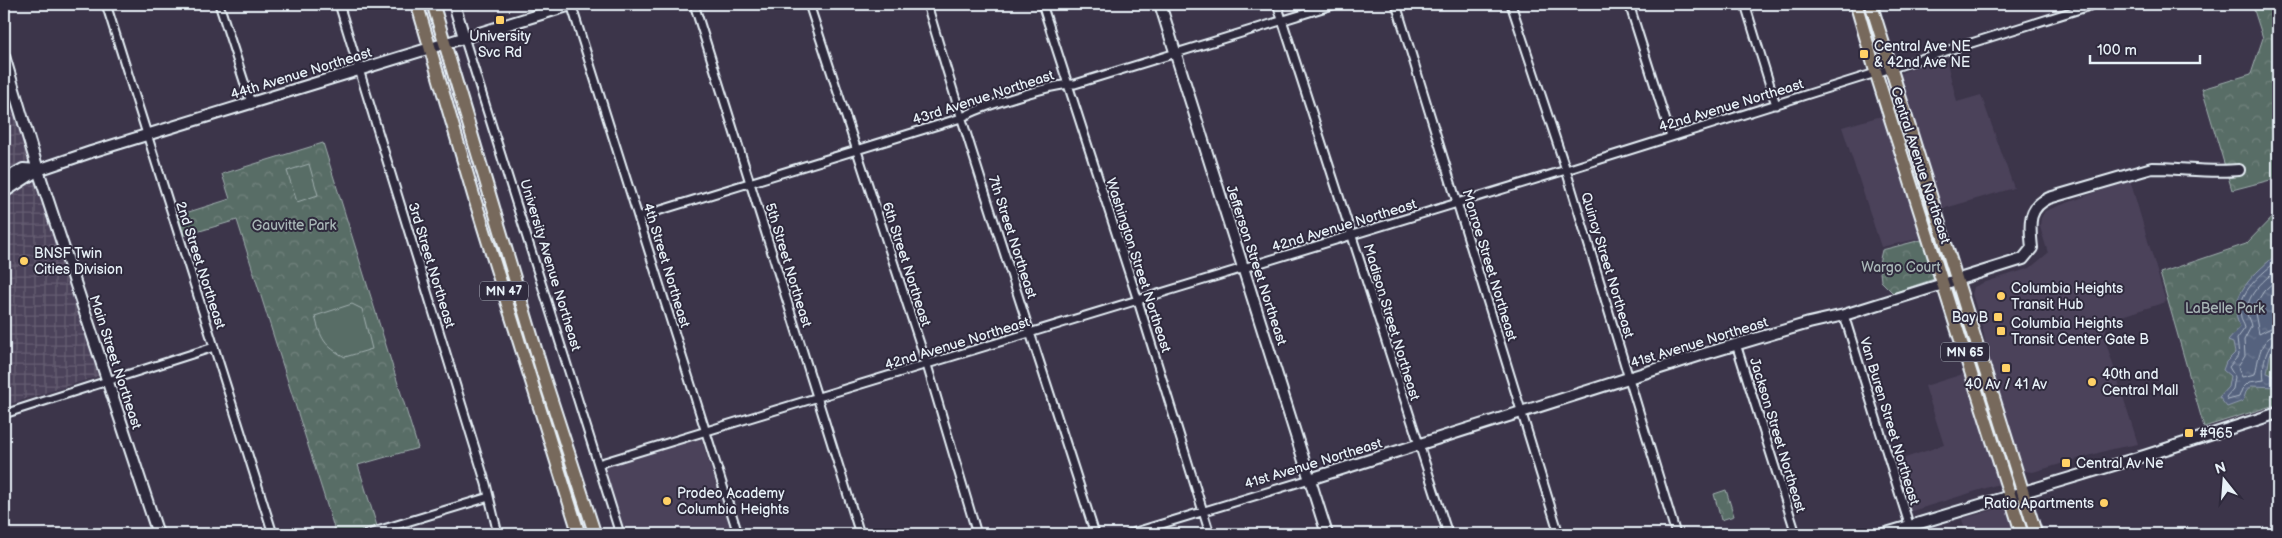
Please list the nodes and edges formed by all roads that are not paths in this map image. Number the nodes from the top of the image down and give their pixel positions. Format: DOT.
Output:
graph roads {
  1 [pos="106,4"];
  2 [pos="219,4"];
  3 [pos="339,4"];
  4 [pos="417,4"];
  5 [pos="433,4"];
  6 [pos="454,4"];
  7 [pos="572,4"];
  8 [pos="694,4"];
  9 [pos="809,4"];
  10 [pos="927,4"];
  11 [pos="1042,4"];
  12 [pos="1160,4"];
  13 [pos="1277,4"];
  14 [pos="1336,4"];
  15 [pos="1396,4"];
  16 [pos="1511,4"];
  17 [pos="1629,4"];
  18 [pos="1745,4"];
  19 [pos="1856,4"];
  20 [pos="1871,4"];
  21 [pos="2096,4"];
  22 [pos="1282,20"];
  23 [pos="464,37"];
  24 [pos="444,43"];
  25 [pos="430,47"];
  26 [pos="1176,53"];
  27 [pos="4,56"];
  28 [pos="1891,68"];
  29 [pos="360,69"];
  30 [pos="1876,73"];
  31 [pos="1066,84"];
  32 [pos="251,103"];
  33 [pos="1776,105"];
  34 [pos="961,118"];
  35 [pos="147,135"];
  36 [pos="1671,136"];
  37 [pos="856,150"];
  38 [pos="38,170"];
  39 [pos="1566,170"];
  40 [pos="2238,170"];
  41 [pos="1924,175"];
  42 [pos="4,180"];
  43 [pos="1910,180"];
  44 [pos="750,183"];
  45 [pos="4,192"];
  46 [pos="1457,203"];
  47 [pos="638,217"];
  48 [pos="1352,235"];
  49 [pos="1244,268"];
  50 [pos="1957,280"];
  51 [pos="1943,284"];
  52 [pos="1138,301"];
  53 [pos="1844,315"];
  54 [pos="1032,334"];
  55 [pos="1736,344"];
  56 [pos="214,347"];
  57 [pos="927,365"];
  58 [pos="1630,377"];
  59 [pos="108,381"];
  60 [pos="817,398"];
  61 [pos="1522,412"];
  62 [pos="2278,413"];
  63 [pos="4,414"];
  64 [pos="706,432"];
  65 [pos="1418,445"];
  66 [pos="598,464"];
  67 [pos="1310,479"];
  68 [pos="2024,492"];
  69 [pos="2010,496"];
  70 [pos="489,497"];
  71 [pos="1203,512"];
  72 [pos="1910,530"];
  73 [pos="2278,531"];
  74 [pos="158,534"];
  75 [pos="273,534"];
  76 [pos="367,534"];
  77 [pos="498,534"];
  78 [pos="580,534"];
  79 [pos="595,534"];
  80 [pos="620,534"];
  81 [pos="738,534"];
  82 [pos="860,534"];
  83 [pos="977,534"];
  84 [pos="1095,534"];
  85 [pos="1129,534"];
  86 [pos="1210,534"];
  87 [pos="1327,534"];
  88 [pos="1448,534"];
  89 [pos="1559,534"];
  90 [pos="1676,534"];
  91 [pos="1796,534"];
  92 [pos="1883,534"];
  93 [pos="2022,534"];
  94 [pos="2036,534"];
  95 [pos="2267,534"];
  1 -- 35 [label="street, 2nd Street Northeast"];
  2 -- 32 [label="street"];
  3 -- 29 [label="street, 3rd Street Northeast"];
  4 -- 25 [label="main road, MN 47"];
  5 -- 24 [label="main road, MN 47"];
  6 -- 23 [label="street, University Avenue Northeast"];
  7 -- 23 [label="street, 44th Avenue Northeast"];
  7 -- 47 [label="street, 4th Street Northeast"];
  8 -- 44 [label="street, 5th Street Northeast"];
  9 -- 37 [label="street, 6th Street Northeast"];
  10 -- 34 [label="street, 7th Street Northeast"];
  11 -- 31 [label="street, Washington Street Northeast"];
  12 -- 26 [label="street, Jefferson Street Northeast"];
  13 -- 22 [label="street, Madison Street Northeast"];
  14 -- 22 [label="street, 43rd Avenue Northeast"];
  15 -- 46 [label="street, Monroe Street Northeast"];
  16 -- 39 [label="street, Quincy Street Northeast"];
  17 -- 36 [label="street"];
  18 -- 33 [label="street"];
  19 -- 30 [label="main road, Central Avenue Northeast / MN 65"];
  20 -- 28 [label="main road, Central Avenue Northeast / MN 65"];
  21 -- 28 [label="street, 42nd Avenue Northeast"];
  22 -- 26 [label="street, 43rd Avenue Northeast"];
  22 -- 48 [label="street, Madison Street Northeast"];
  23 -- 24 [label="street, 44th Avenue Northeast"];
  23 -- 66 [label="street, University Avenue Northeast"];
  24 -- 25 [label="street, 44th Avenue Northeast"];
  24 -- 79 [label="main road, MN 47"];
  25 -- 29 [label="street, 44th Avenue Northeast"];
  25 -- 78 [label="main road, MN 47"];
  26 -- 31 [label="street, 43rd Avenue Northeast"];
  26 -- 49 [label="street, Jefferson Street Northeast"];
  27 -- 38 [label="street, Main Street Northeast"];
  28 -- 30 [label="street, 42nd Avenue Northeast"];
  28 -- 41 [label="main road, Central Avenue Northeast / MN 65"];
  29 -- 32 [label="street, 44th Avenue Northeast"];
  29 -- 70 [label="street, 3rd Street Northeast"];
  30 -- 33 [label="street, 42nd Avenue Northeast"];
  30 -- 43 [label="main road, Central Avenue Northeast / MN 65"];
  31 -- 34 [label="street, 43rd Avenue Northeast"];
  31 -- 52 [label="street, Washington Street Northeast"];
  32 -- 35 [label="street, 44th Avenue Northeast"];
  33 -- 36 [label="street, 42nd Avenue Northeast"];
  34 -- 37 [label="street, 43rd Avenue Northeast"];
  34 -- 54 [label="street, 7th Street Northeast"];
  35 -- 38 [label="street, 44th Avenue Northeast"];
  35 -- 56 [label="street, 2nd Street Northeast"];
  36 -- 39 [label="street, 42nd Avenue Northeast"];
  37 -- 44 [label="street, 43rd Avenue Northeast"];
  37 -- 57 [label="street, 6th Street Northeast"];
  38 -- 42 [label="street, 44th Avenue Northeast"];
  38 -- 45 [label="street, 44th Avenue Northeast"];
  38 -- 59 [label="street, Main Street Northeast"];
  39 -- 46 [label="street, 42nd Avenue Northeast"];
  39 -- 58 [label="street, Quincy Street Northeast"];
  40 -- 50 [label="street, 41st Avenue Northeast"];
  41 -- 43 [label="street"];
  41 -- 50 [label="main road, Central Avenue Northeast / MN 65"];
  43 -- 51 [label="main road, Central Avenue Northeast / MN 65"];
  44 -- 47 [label="street, 43rd Avenue Northeast"];
  44 -- 60 [label="street, 5th Street Northeast"];
  46 -- 48 [label="street, 42nd Avenue Northeast"];
  46 -- 61 [label="street, Monroe Street Northeast"];
  47 -- 64 [label="street, 4th Street Northeast"];
  48 -- 49 [label="street, 42nd Avenue Northeast"];
  48 -- 65 [label="street, Madison Street Northeast"];
  49 -- 52 [label="street, 42nd Avenue Northeast"];
  49 -- 67 [label="street, Jefferson Street Northeast"];
  50 -- 51 [label="street, 41st Avenue Northeast"];
  50 -- 68 [label="main road, Central Avenue Northeast / MN 65"];
  51 -- 53 [label="street, 41st Avenue Northeast"];
  51 -- 69 [label="main road, Central Avenue Northeast / MN 65"];
  52 -- 54 [label="street, 42nd Avenue Northeast"];
  52 -- 71 [label="street, Washington Street Northeast"];
  53 -- 55 [label="street, 41st Avenue Northeast"];
  53 -- 72 [label="street, Van Buren Street Northeast"];
  54 -- 57 [label="street, 42nd Avenue Northeast"];
  54 -- 84 [label="street, 7th Street Northeast"];
  55 -- 58 [label="street, 41st Avenue Northeast"];
  55 -- 91 [label="street, Jackson Street Northeast"];
  56 -- 59 [label="street"];
  56 -- 75 [label="street, 2nd Street Northeast"];
  57 -- 60 [label="street, 42nd Avenue Northeast"];
  57 -- 83 [label="street, 6th Street Northeast"];
  58 -- 61 [label="street, 41st Avenue Northeast"];
  58 -- 90 [label="street, Quincy Street Northeast"];
  59 -- 63 [label="street"];
  59 -- 74 [label="street, Main Street Northeast"];
  60 -- 64 [label="street, 42nd Avenue Northeast"];
  60 -- 82 [label="street, 5th Street Northeast"];
  61 -- 65 [label="street, 41st Avenue Northeast"];
  61 -- 89 [label="street, Monroe Street Northeast"];
  62 -- 68 [label="street"];
  64 -- 66 [label="street, 42nd Avenue Northeast"];
  64 -- 81 [label="street, 4th Street Northeast"];
  65 -- 67 [label="street, 41st Avenue Northeast"];
  65 -- 88 [label="street, Madison Street Northeast"];
  66 -- 80 [label="street, University Avenue Northeast"];
  67 -- 71 [label="street, 41st Avenue Northeast"];
  67 -- 87 [label="street, Jefferson Street Northeast"];
  68 -- 69 [label="street"];
  68 -- 94 [label="main road, Central Avenue Northeast / MN 65"];
  69 -- 72 [label="street"];
  69 -- 93 [label="main road, Central Avenue Northeast / MN 65"];
  70 -- 76 [label="street"];
  70 -- 77 [label="street, 3rd Street Northeast"];
  71 -- 85 [label="street, 41st Avenue Northeast"];
  71 -- 86 [label="street, Washington Street Northeast"];
  72 -- 92 [label="street"];
  73 -- 95 [label="street"];
}
